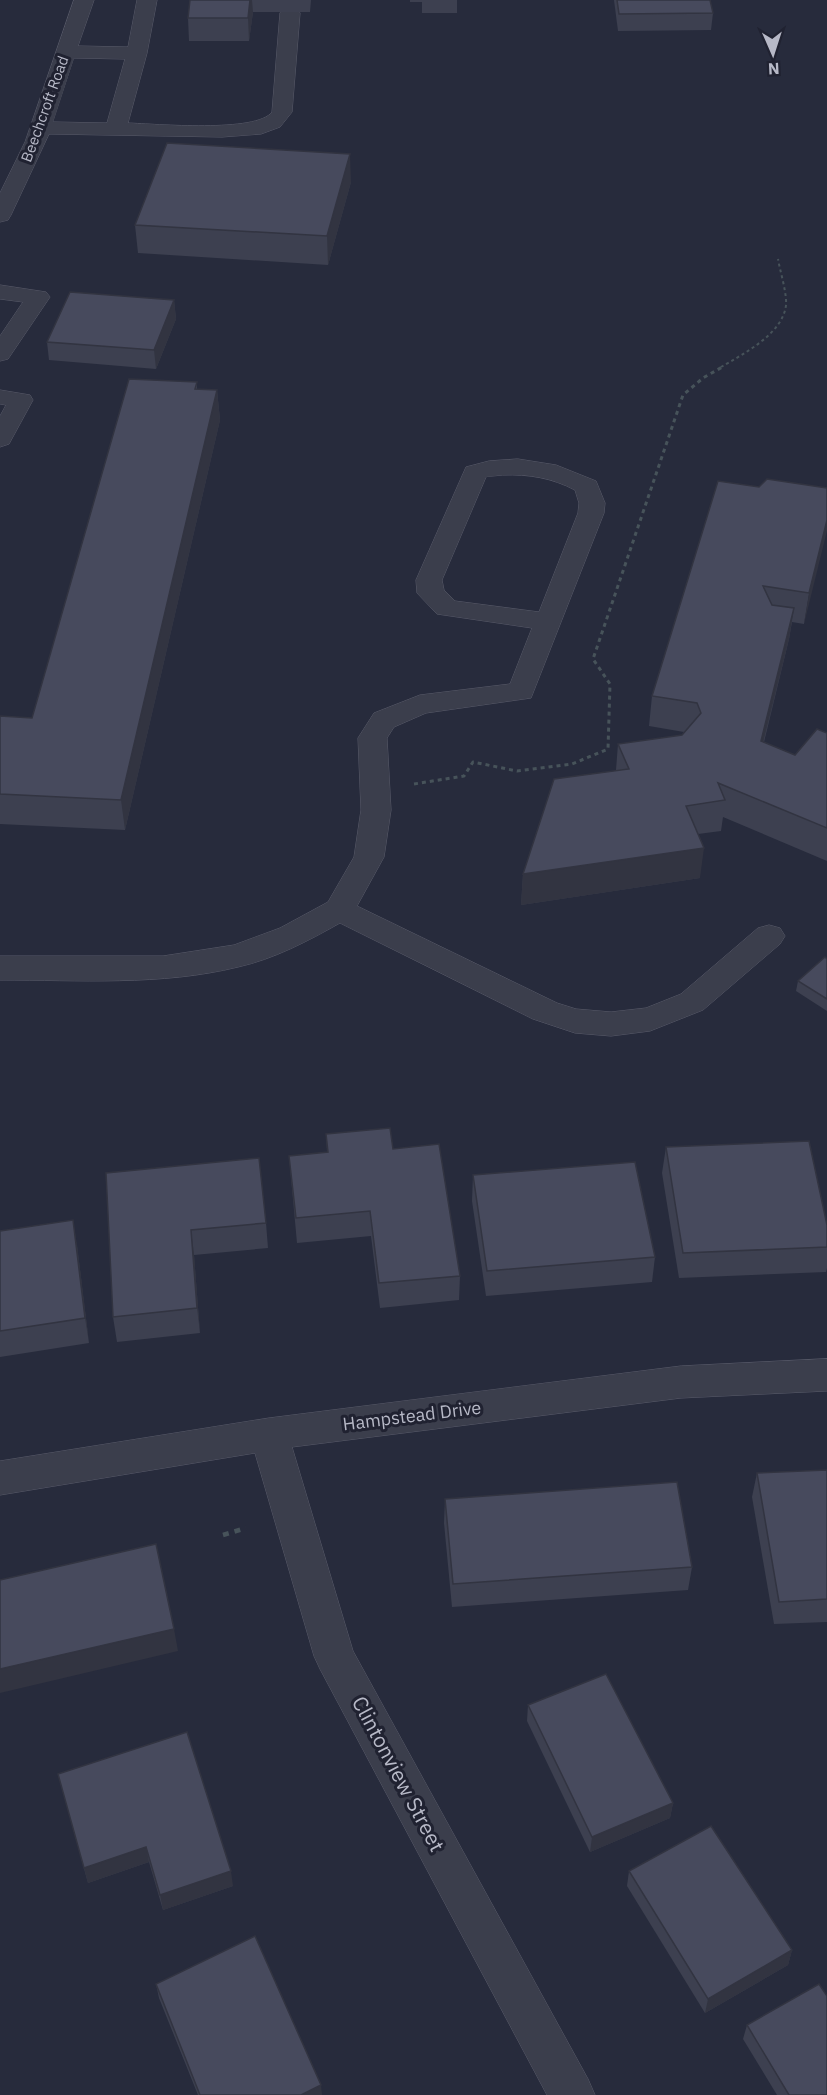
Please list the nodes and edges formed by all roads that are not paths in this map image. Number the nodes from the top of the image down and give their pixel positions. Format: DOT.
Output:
graph roads {
  1 [pos="84,0"];
  2 [pos="147,0"];
  3 [pos="290,13"];
  4 [pos="66,52"];
  5 [pos="137,53"];
  6 [pos="41,128"];
  7 [pos="116,129"];
  8 [pos="0,215"];
  9 [pos="0,292"];
  10 [pos="0,354"];
  11 [pos="0,397"];
  12 [pos="0,439"];
  13 [pos="549,622"];
  14 [pos="339,910"];
  15 [pos="769,936"];
  16 [pos="0,968"];
  17 [pos="827,1375"];
  18 [pos="269,1434"];
  19 [pos="0,1478"];
  20 [pos="572,2095"];
  1 -- 4 [label="street, Beechcroft Road"];
  2 -- 5 [label="street"];
  3 -- 7 [label="street"];
  4 -- 5 [label="street"];
  4 -- 6 [label="street, Beechcroft Road"];
  5 -- 7 [label="street"];
  6 -- 7 [label="street"];
  6 -- 8 [label="street, Beechcroft Road"];
  9 -- 10 [label="street"];
  11 -- 12 [label="street"];
  13 -- 13 [label="street"];
  13 -- 14 [label="street"];
  14 -- 15 [label="street"];
  14 -- 16 [label="street"];
  17 -- 18 [label="street, Hampstead Drive"];
  18 -- 19 [label="street, Hampstead Drive"];
  18 -- 20 [label="street, Clintonview Street"];
}
